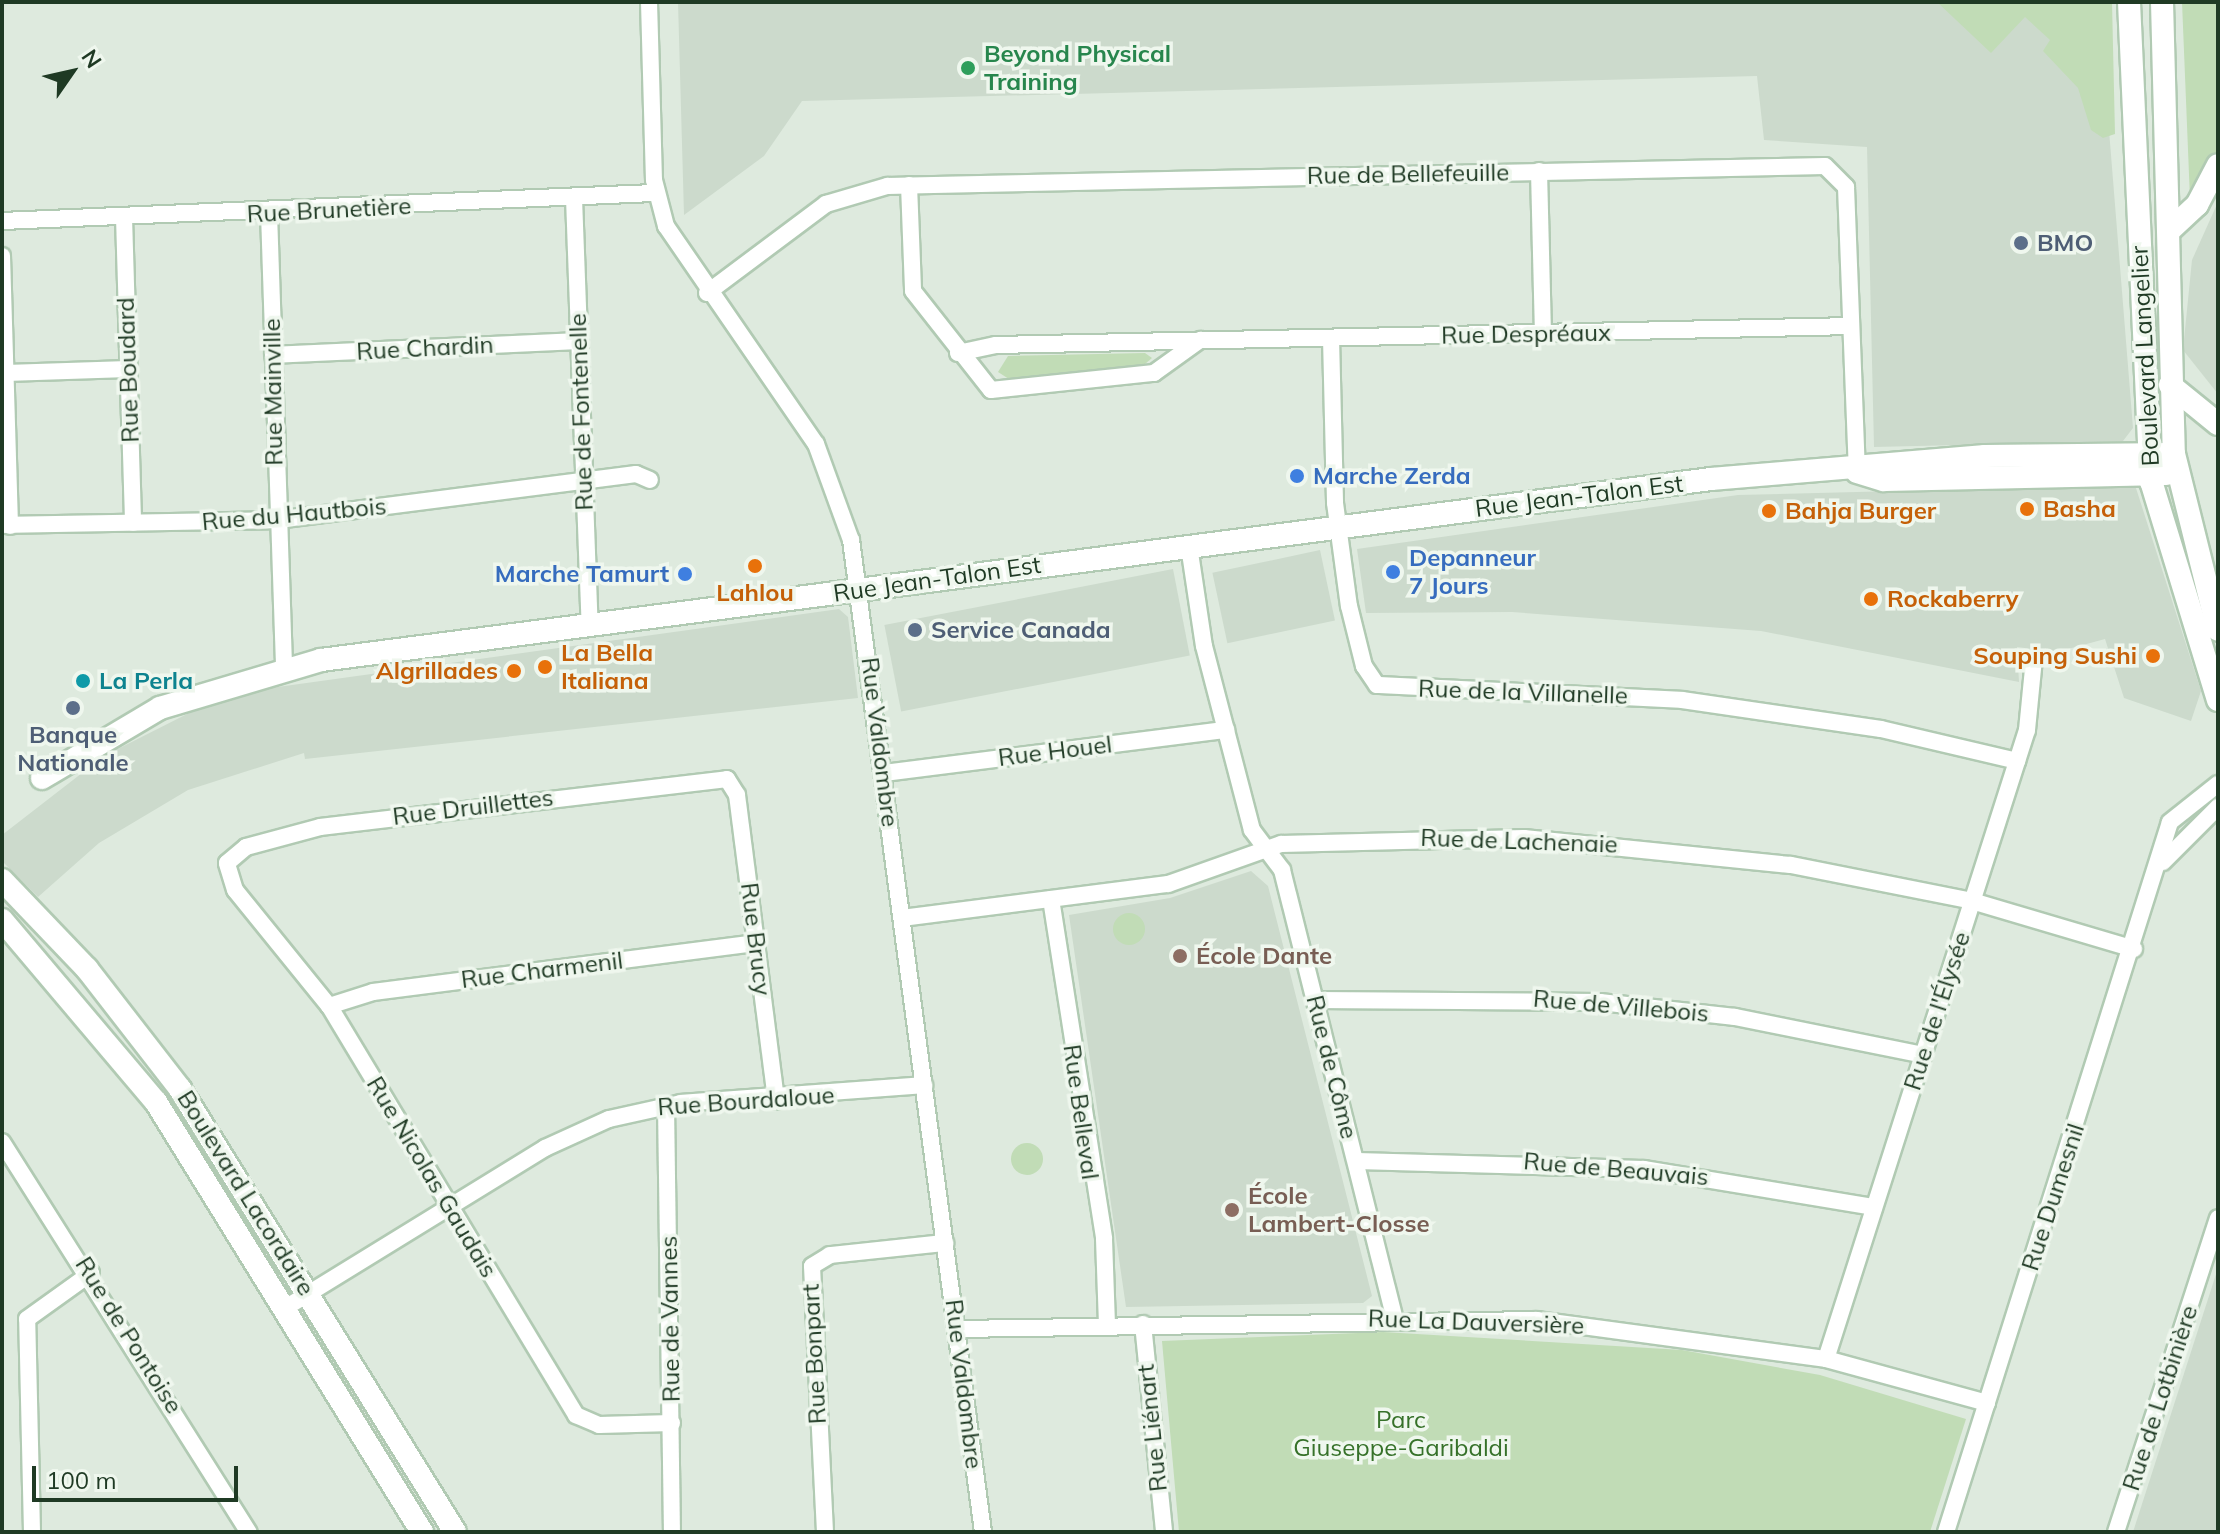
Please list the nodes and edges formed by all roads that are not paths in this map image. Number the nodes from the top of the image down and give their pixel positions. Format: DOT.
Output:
graph roads {
  1 [pos="649,2"];
  2 [pos="2129,2"];
  3 [pos="2162,2"];
  4 [pos="2218,165"];
  5 [pos="1539,171"];
  6 [pos="909,185"];
  7 [pos="655,193"];
  8 [pos="574,198"];
  9 [pos="269,213"];
  10 [pos="124,217"];
  11 [pos="2,221"];
  12 [pos="2170,230"];
  13 [pos="2,256"];
  14 [pos="707,293"];
  15 [pos="1851,326"];
  16 [pos="1543,333"];
  17 [pos="1331,338"];
  18 [pos="1200,340"];
  19 [pos="577,341"];
  20 [pos="958,353"];
  21 [pos="273,355"];
  22 [pos="128,369"];
  23 [pos="6,373"];
  24 [pos="2170,385"];
  25 [pos="2218,424"];
  26 [pos="2151,464"];
  27 [pos="2175,464"];
  28 [pos="1857,472"];
  29 [pos="650,480"];
  30 [pos="585,482"];
  31 [pos="277,520"];
  32 [pos="133,523"];
  33 [pos="6,525"];
  34 [pos="1338,527"];
  35 [pos="1189,546"];
  36 [pos="859,589"];
  37 [pos="590,625"];
  38 [pos="2218,630"];
  39 [pos="2034,659"];
  40 [pos="284,667"];
  41 [pos="2218,700"];
  42 [pos="1226,730"];
  43 [pos="2017,761"];
  44 [pos="884,773"];
  45 [pos="42,778"];
  46 [pos="727,779"];
  47 [pos="2218,784"];
  48 [pos="2218,807"];
  49 [pos="1262,849"];
  50 [pos="2163,862"];
  51 [pos="227,863"];
  52 [pos="2,880"];
  53 [pos="1051,899"];
  54 [pos="1972,901"];
  55 [pos="902,918"];
  56 [pos="2,920"];
  57 [pos="757,943"];
  58 [pos="2134,949"];
  59 [pos="1315,1000"];
  60 [pos="329,1006"];
  61 [pos="1923,1055"];
  62 [pos="924,1085"];
  63 [pos="776,1101"];
  64 [pos="666,1105"];
  65 [pos="2,1142"];
  66 [pos="1356,1161"];
  67 [pos="449,1206"];
  68 [pos="1874,1207"];
  69 [pos="2218,1218"];
  70 [pos="945,1243"];
  71 [pos="91,1273"];
  72 [pos="309,1293"];
  73 [pos="285,1308"];
  74 [pos="1394,1317"];
  75 [pos="1143,1324"];
  76 [pos="1107,1325"];
  77 [pos="957,1329"];
  78 [pos="1826,1359"];
  79 [pos="1987,1403"];
  80 [pos="672,1423"];
  81 [pos="32,1532"];
  82 [pos="249,1532"];
  83 [pos="422,1532"];
  84 [pos="455,1532"];
  85 [pos="672,1532"];
  86 [pos="825,1532"];
  87 [pos="983,1532"];
  88 [pos="1164,1532"];
  89 [pos="1946,1532"];
  90 [pos="2116,1532"];
  1 -- 7 [label="street, Rue Valdombre"];
  2 -- 26 [label="main road, Boulevard Langelier"];
  3 -- 12 [label="main road, Boulevard Langelier"];
  4 -- 12 [label="main road"];
  5 -- 6 [label="street, Rue de Bellefeuille"];
  5 -- 15 [label="street, Rue de Bellefeuille"];
  5 -- 16 [label="street"];
  6 -- 14 [label="street, Rue de Bellefeuille"];
  6 -- 20 [label="street"];
  7 -- 8 [label="street, Rue Brunetière"];
  7 -- 14 [label="street, Rue Valdombre"];
  8 -- 9 [label="street, Rue Brunetière"];
  8 -- 19 [label="street, Rue de Fontenelle"];
  9 -- 10 [label="street, Rue Brunetière"];
  9 -- 21 [label="street, Rue Mainville"];
  10 -- 11 [label="street, Rue Brunetière"];
  10 -- 22 [label="street, Rue Boudard"];
  12 -- 24 [label="main road, Boulevard Langelier"];
  13 -- 23 [label="street"];
  14 -- 36 [label="street, Rue Valdombre"];
  15 -- 16 [label="street, Rue Despréaux"];
  15 -- 28 [label="street, Rue de Bellefeuille"];
  16 -- 17 [label="street, Rue Despréaux"];
  17 -- 18 [label="street, Rue Despréaux"];
  17 -- 34 [label="street, Rue de la Villanelle"];
  18 -- 20 [label="street, Rue Despréaux"];
  18 -- 20 [label="street"];
  19 -- 21 [label="street, Rue Chardin"];
  19 -- 30 [label="street, Rue de Fontenelle"];
  21 -- 31 [label="street, Rue Mainville"];
  22 -- 23 [label="street"];
  22 -- 32 [label="street, Rue Boudard"];
  23 -- 33 [label="street"];
  24 -- 25 [label="main road"];
  24 -- 27 [label="main road, Boulevard Langelier"];
  26 -- 27 [label="main road, Rue Jean-Talon Est"];
  26 -- 28 [label="main road, Rue Jean-Talon Est"];
  26 -- 41 [label="main road, Boulevard Langelier"];
  27 -- 38 [label="main road, Boulevard Langelier"];
  28 -- 34 [label="main road, Rue Jean-Talon Est"];
  29 -- 30 [label="street, Rue du Hautbois"];
  30 -- 31 [label="street, Rue du Hautbois"];
  30 -- 37 [label="street, Rue de Fontenelle"];
  31 -- 32 [label="street, Rue du Hautbois"];
  31 -- 40 [label="street, Rue Mainville"];
  32 -- 33 [label="street, Rue du Hautbois"];
  34 -- 35 [label="main road, Rue Jean-Talon Est"];
  34 -- 43 [label="street, Rue de la Villanelle"];
  35 -- 36 [label="main road, Rue Jean-Talon Est"];
  35 -- 42 [label="street, Rue de Côme"];
  36 -- 37 [label="main road, Rue Jean-Talon Est"];
  36 -- 44 [label="street, Rue Valdombre"];
  37 -- 40 [label="main road, Rue Jean-Talon Est"];
  39 -- 43 [label="street, Rue de l'Élysée"];
  40 -- 45 [label="main road, Rue Jean-Talon Est"];
  42 -- 44 [label="street, Rue Houel"];
  42 -- 49 [label="street, Rue de Côme"];
  43 -- 54 [label="street, Rue de l'Élysée"];
  44 -- 55 [label="street, Rue Valdombre"];
  46 -- 51 [label="street, Rue Druillettes"];
  46 -- 57 [label="street, Rue Brucy"];
  47 -- 50 [label="street, Rue Dumesnil"];
  48 -- 50 [label="street, Rue Dumesnil"];
  49 -- 53 [label="street, Rue de Lachenaie"];
  49 -- 54 [label="street, Rue de Lachenaie"];
  49 -- 59 [label="street, Rue de Côme"];
  50 -- 58 [label="street, Rue Dumesnil"];
  51 -- 60 [label="street, Rue Nicolas Gaudais"];
  52 -- 72 [label="main road, Boulevard Lacordaire"];
  53 -- 55 [label="street, Rue de Lachenaie"];
  53 -- 76 [label="street, Rue Belleval"];
  54 -- 58 [label="street, Rue de Lachenaie"];
  54 -- 61 [label="street, Rue de l'Élysée"];
  55 -- 62 [label="street, Rue Valdombre"];
  56 -- 73 [label="main road, Boulevard Lacordaire"];
  57 -- 60 [label="street, Rue Charmenil"];
  57 -- 63 [label="street, Rue Brucy"];
  58 -- 79 [label="street, Rue Dumesnil"];
  59 -- 61 [label="street, Rue de Villebois"];
  59 -- 66 [label="street, Rue de Côme"];
  60 -- 67 [label="street, Rue Nicolas Gaudais"];
  61 -- 68 [label="street, Rue de l'Élysée"];
  62 -- 63 [label="street, Rue Bourdaloue"];
  62 -- 70 [label="street, Rue Valdombre"];
  63 -- 64 [label="street, Rue Bourdaloue"];
  64 -- 67 [label="street, Rue Bourdaloue"];
  64 -- 80 [label="street, Rue de Vannes"];
  65 -- 71 [label="street, Rue de Pontoise"];
  66 -- 68 [label="street, Rue de Beauvais"];
  66 -- 74 [label="street, Rue de Côme"];
  67 -- 72 [label="street, Rue Bourdaloue"];
  67 -- 80 [label="street, Rue Nicolas Gaudais"];
  68 -- 78 [label="street, Rue de l'Élysée"];
  69 -- 90 [label="street, Rue de Lotbinière"];
  70 -- 77 [label="street, Rue Valdombre"];
  70 -- 86 [label="street, Rue Bonpart"];
  71 -- 81 [label="street"];
  71 -- 82 [label="street, Rue de Pontoise"];
  72 -- 73 [label="street, Rue Bourdaloue"];
  72 -- 84 [label="main road, Boulevard Lacordaire"];
  73 -- 83 [label="main road, Boulevard Lacordaire"];
  74 -- 75 [label="street, Rue La Dauversière"];
  74 -- 78 [label="street, Rue La Dauversière"];
  75 -- 76 [label="street, Rue La Dauversière"];
  75 -- 88 [label="street, Rue Liénart"];
  76 -- 77 [label="street, Rue La Dauversière"];
  77 -- 87 [label="street, Rue Valdombre"];
  78 -- 79 [label="street, Rue La Dauversière"];
  79 -- 89 [label="street, Rue Dumesnil"];
  80 -- 85 [label="street, Rue de Vannes"];
}
